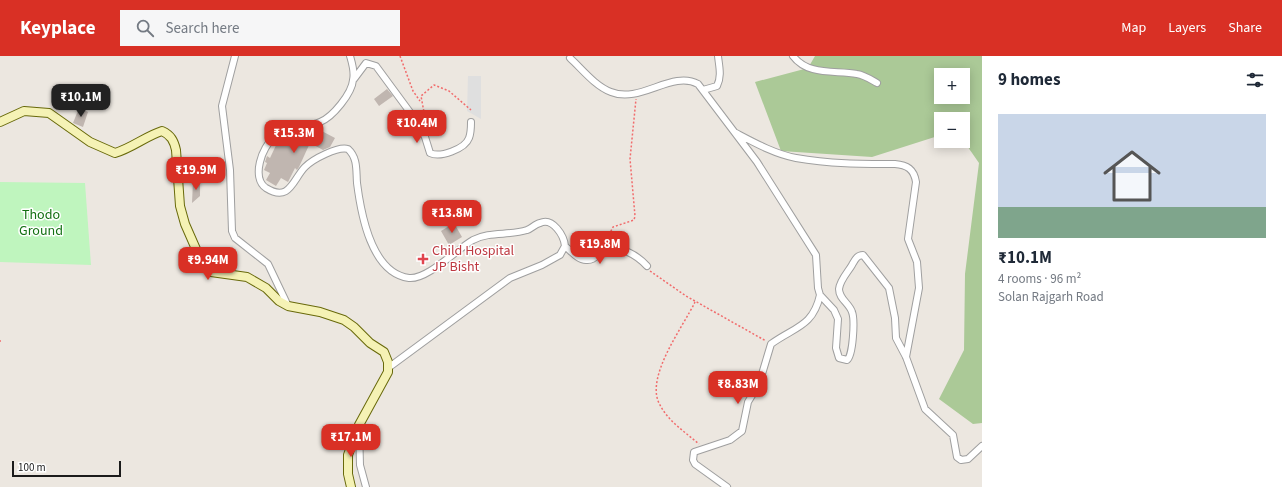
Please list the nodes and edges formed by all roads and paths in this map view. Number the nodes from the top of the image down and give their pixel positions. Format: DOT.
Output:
graph roads {
  1 [pos="234,56"];
  2 [pos="350,56"];
  3 [pos="400,56"];
  4 [pos="718,56"];
  5 [pos="793,56"];
  6 [pos="570,58"];
  7 [pos="354,79"];
  8 [pos="877,83"];
  9 [pos="703,90"];
  10 [pos="637,93"];
  11 [pos="421,103"];
  12 [pos="471,110"];
  13 [pos="0,122"];
  14 [pos="471,122"];
  15 [pos="426,128"];
  16 [pos="735,133"];
  17 [pos="565,246"];
  18 [pos="607,250"];
  19 [pos="647,266"];
  20 [pos="820,295"];
  21 [pos="696,302"];
  22 [pos="288,306"];
  23 [pos="771,344"];
  24 [pos="906,356"];
  25 [pos="388,368"];
  26 [pos="359,425"];
  27 [pos="982,446"];
  28 [pos="703,448"];
  29 [pos="351,487"];
  30 [pos="366,487"];
  31 [pos="727,487"];
  1 -- 22 [label="street"];
  2 -- 7 [label="street"];
  3 -- 11 [label="path"];
  4 -- 9 [label="street"];
  5 -- 8 [label="street"];
  6 -- 10 [label="street"];
  7 -- 14 [label="street"];
  7 -- 17 [label="street"];
  9 -- 10 [label="street"];
  9 -- 16 [label="street"];
  10 -- 18 [label="path"];
  11 -- 12 [label="path"];
  11 -- 15 [label="path"];
  13 -- 22 [label="main road"];
  16 -- 20 [label="street"];
  16 -- 24 [label="street"];
  17 -- 18 [label="street"];
  17 -- 25 [label="street"];
  18 -- 19 [label="street"];
  19 -- 21 [label="path"];
  20 -- 23 [label="street"];
  20 -- 24 [label="street"];
  21 -- 23 [label="path"];
  21 -- 28 [label="path"];
  22 -- 25 [label="main road"];
  23 -- 28 [label="street"];
  24 -- 27 [label="street"];
  25 -- 26 [label="main road"];
  26 -- 29 [label="main road"];
  26 -- 30 [label="street"];
  28 -- 31 [label="street"];
}
